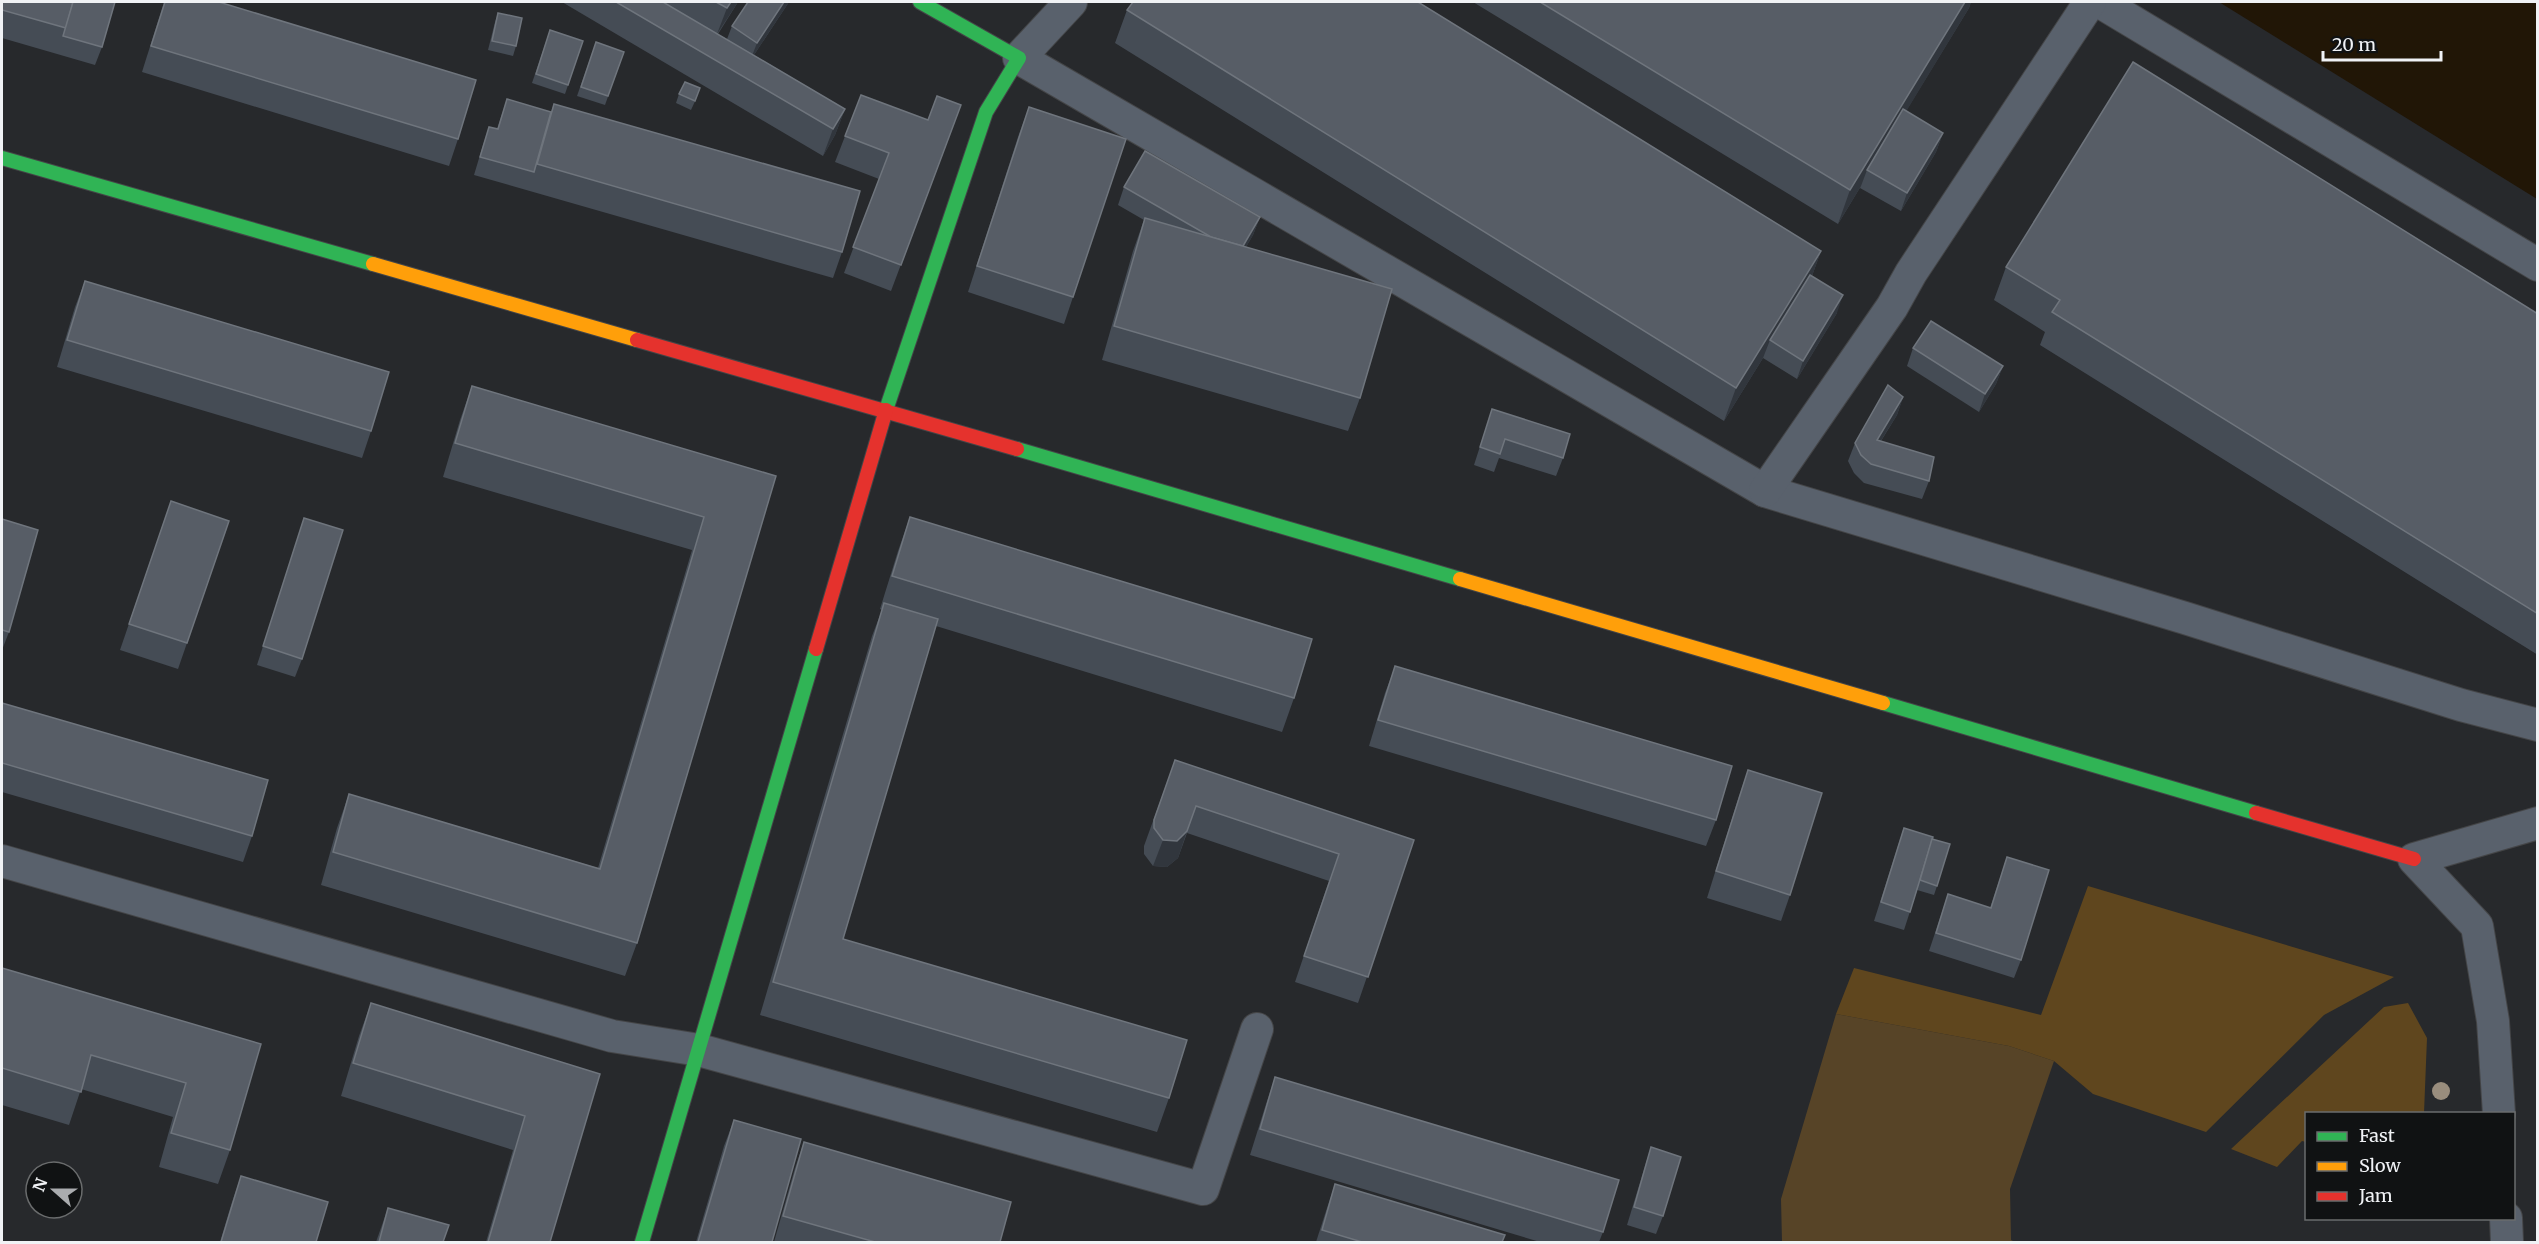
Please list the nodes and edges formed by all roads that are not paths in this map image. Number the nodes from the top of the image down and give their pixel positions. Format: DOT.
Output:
graph roads {
  1 [pos="920,2"];
  2 [pos="1071,2"];
  3 [pos="2090,2"];
  4 [pos="2100,2"];
  5 [pos="1019,58"];
  6 [pos="2,158"];
  7 [pos="2538,265"];
  8 [pos="886,411"];
  9 [pos="1766,491"];
  10 [pos="2538,725"];
  11 [pos="2538,823"];
  12 [pos="2414,859"];
  13 [pos="2,861"];
  14 [pos="1257,1029"];
  15 [pos="699,1050"];
  16 [pos="2499,1112"];
  17 [pos="2506,1220"];
  18 [pos="642,1242"];
  19 [pos="2507,1242"];
  1 -- 5 [label="street"];
  2 -- 5 [label="street"];
  3 -- 9 [label="street"];
  4 -- 7 [label="street"];
  5 -- 8 [label="street"];
  5 -- 9 [label="street"];
  6 -- 8 [label="street"];
  8 -- 12 [label="street"];
  8 -- 15 [label="street"];
  9 -- 10 [label="street"];
  11 -- 12 [label="street"];
  12 -- 16 [label="street"];
  13 -- 15 [label="street"];
  14 -- 15 [label="street"];
  15 -- 18 [label="street"];
  17 -- 19 [label="street"];
}
